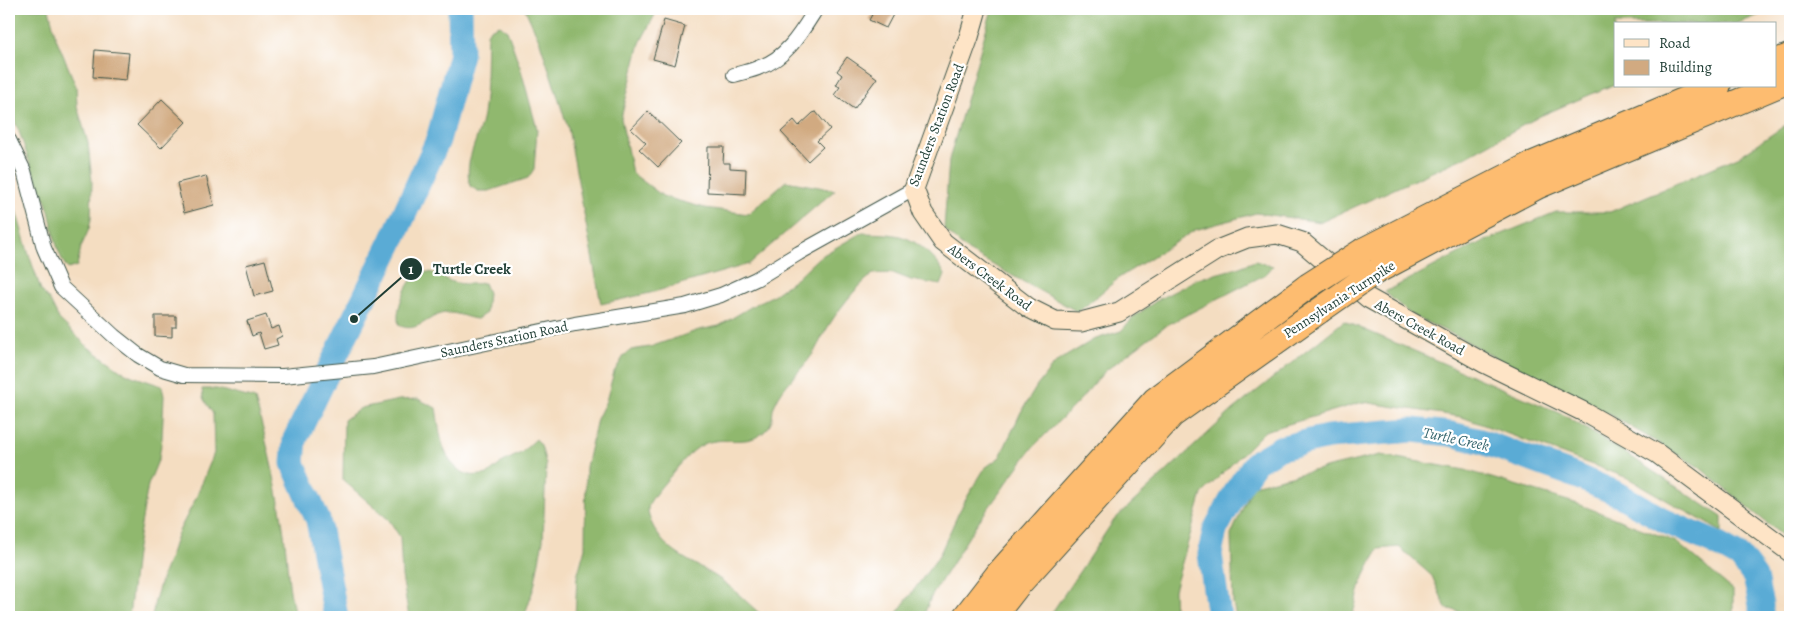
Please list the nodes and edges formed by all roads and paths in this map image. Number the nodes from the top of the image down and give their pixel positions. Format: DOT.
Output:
graph roads {
  1 [pos="816,9"];
  2 [pos="977,9"];
  3 [pos="1790,56"];
  4 [pos="1776,62"];
  5 [pos="734,75"];
  6 [pos="1790,80"];
  7 [pos="1776,86"];
  8 [pos="1713,88"];
  9 [pos="1771,88"];
  10 [pos="9,140"];
  11 [pos="914,190"];
  12 [pos="1790,552"];
  13 [pos="965,617"];
  14 [pos="993,617"];
  1 -- 5 [label="street"];
  2 -- 11 [label="street, Saunders Station Road"];
  3 -- 4 [label="highway"];
  6 -- 7 [label="highway, Pennsylvania Turnpike, bridge"];
  8 -- 13 [label="highway, Pennsylvania Turnpike, bridge"];
  9 -- 14 [label="highway, Pennsylvania Turnpike, bridge"];
  10 -- 11 [label="street, Saunders Station Road"];
  11 -- 12 [label="street, Abers Creek Road"];
}
